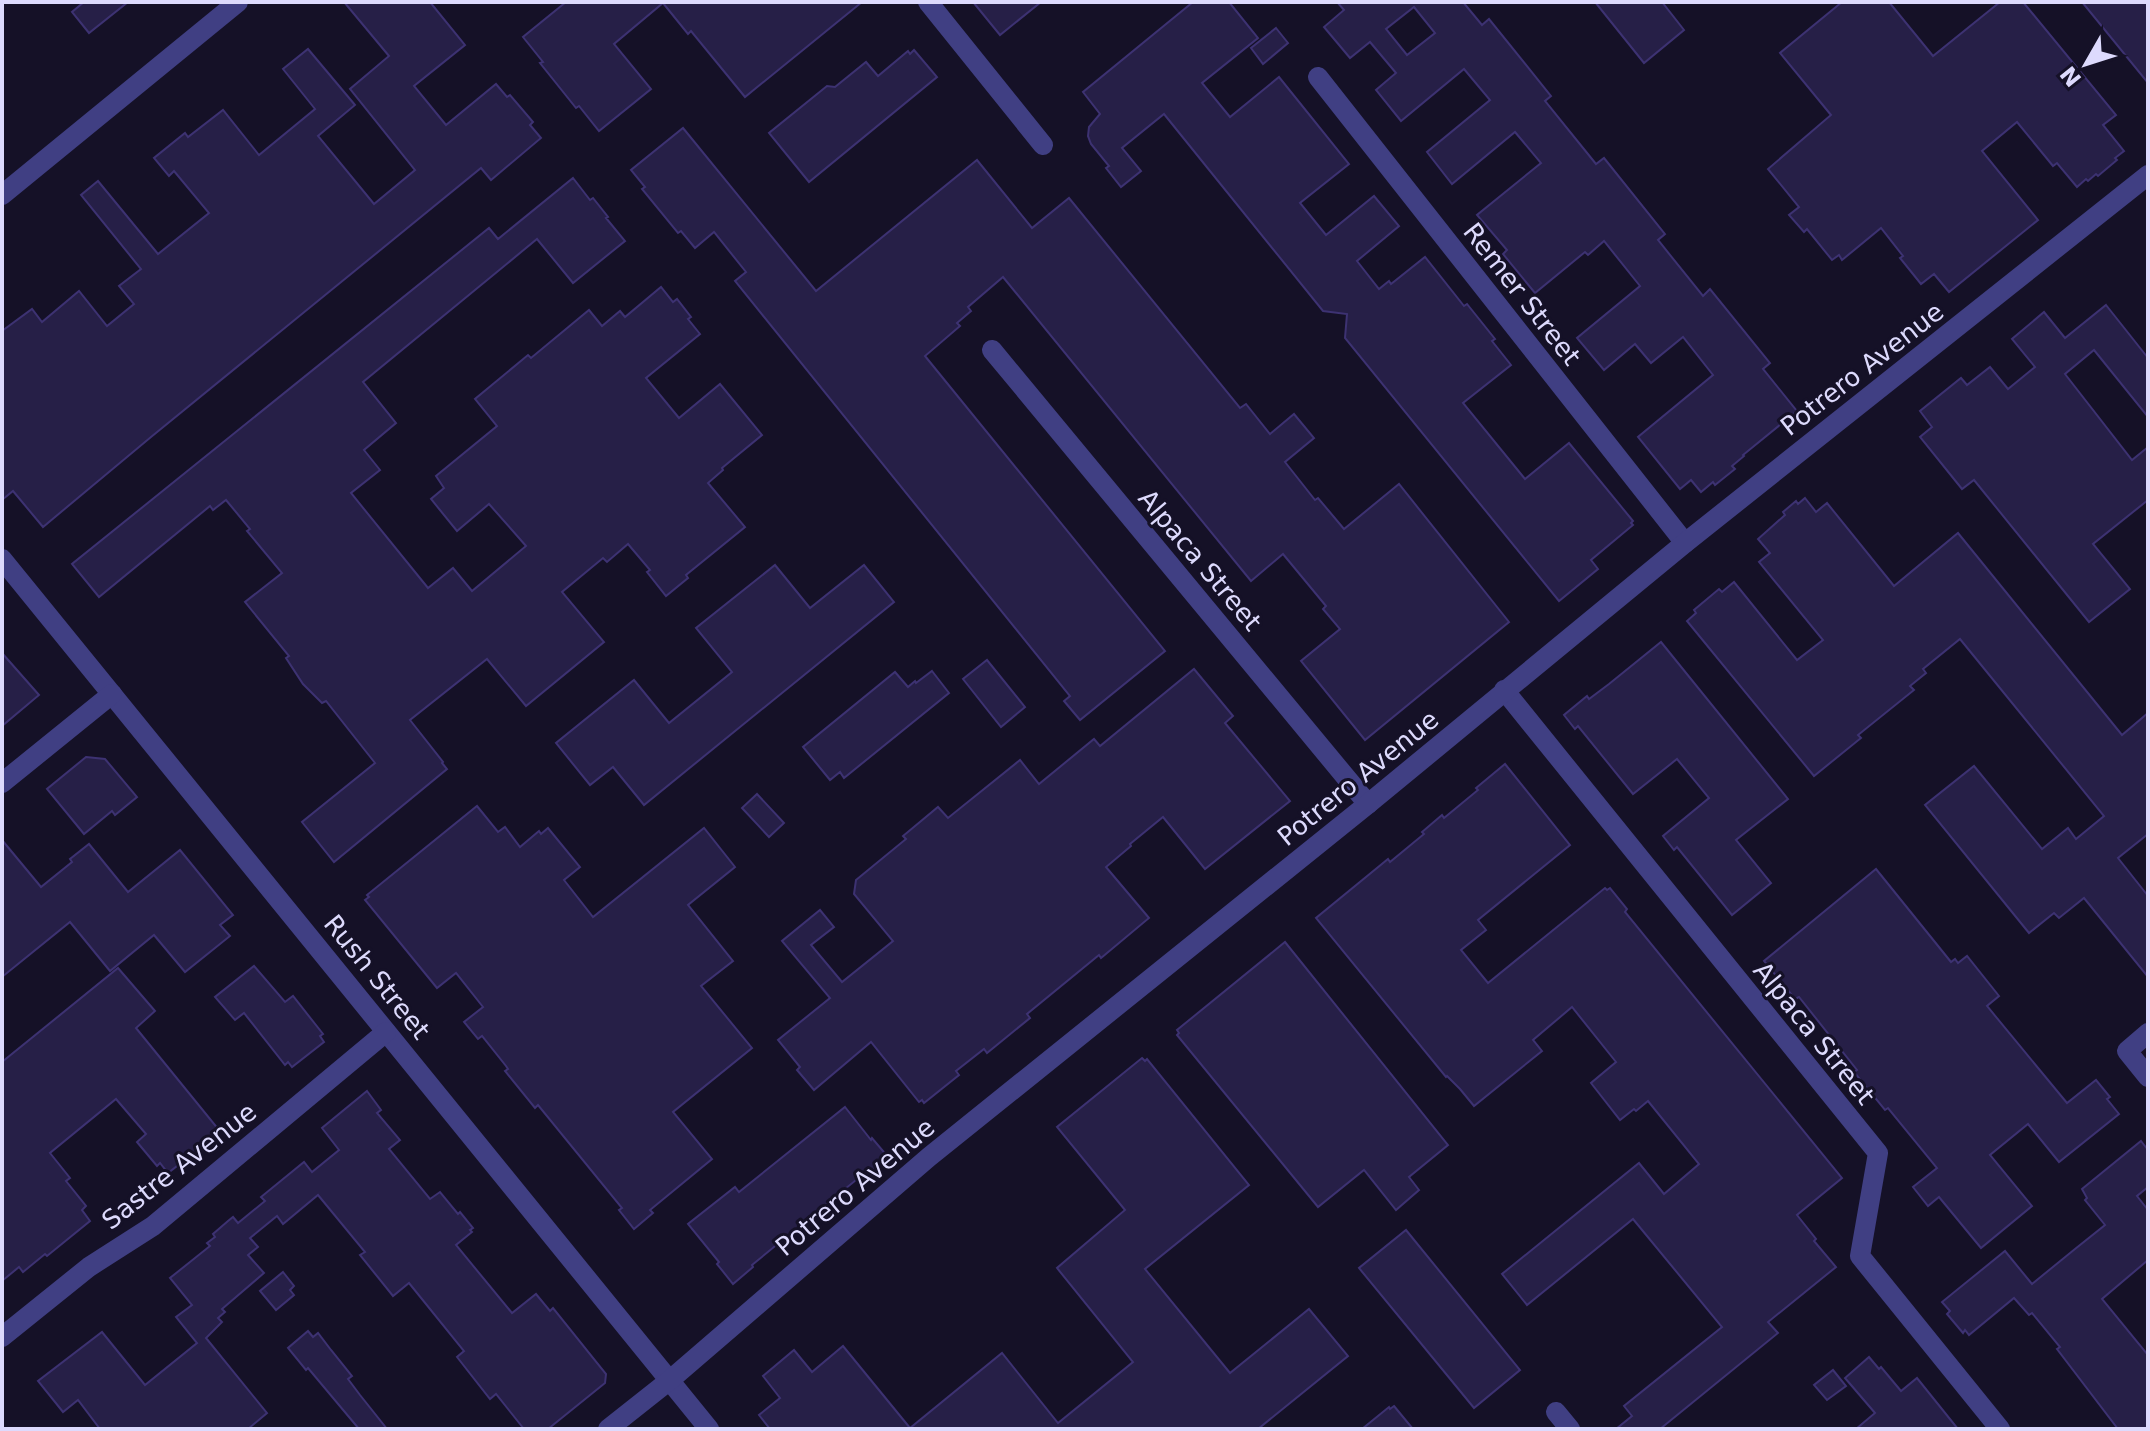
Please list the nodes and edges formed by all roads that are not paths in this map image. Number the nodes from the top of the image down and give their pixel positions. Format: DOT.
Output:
graph roads {
  1 [pos="238,2"];
  2 [pos="928,2"];
  3 [pos="1318,77"];
  4 [pos="1043,145"];
  5 [pos="2148,175"];
  6 [pos="2,195"];
  7 [pos="992,350"];
  8 [pos="1685,543"];
  9 [pos="2,559"];
  10 [pos="1504,690"];
  11 [pos="112,694"];
  12 [pos="2,783"];
  13 [pos="1368,804"];
  14 [pos="386,1032"];
  15 [pos="2148,1033"];
  16 [pos="2148,1077"];
  17 [pos="2,1337"];
  18 [pos="670,1380"];
  19 [pos="1556,1412"];
  20 [pos="608,1429"];
  21 [pos="709,1429"];
  22 [pos="1570,1429"];
  23 [pos="2000,1429"];
  1 -- 6 [label="street"];
  2 -- 4 [label="street"];
  3 -- 8 [label="street, Remer Street"];
  5 -- 8 [label="street, Potrero Avenue"];
  7 -- 13 [label="street, Alpaca Street"];
  8 -- 10 [label="street, Potrero Avenue"];
  9 -- 11 [label="street, Rush Street"];
  10 -- 13 [label="street, Potrero Avenue"];
  10 -- 23 [label="street, Alpaca Street"];
  11 -- 12 [label="street"];
  11 -- 14 [label="street, Rush Street"];
  13 -- 18 [label="street, Potrero Avenue"];
  14 -- 17 [label="street, Sastre Avenue"];
  14 -- 18 [label="street, Rush Street"];
  15 -- 16 [label="street"];
  18 -- 20 [label="street, Potrero Avenue"];
  18 -- 21 [label="street, Rush Street"];
  19 -- 22 [label="street"];
}
